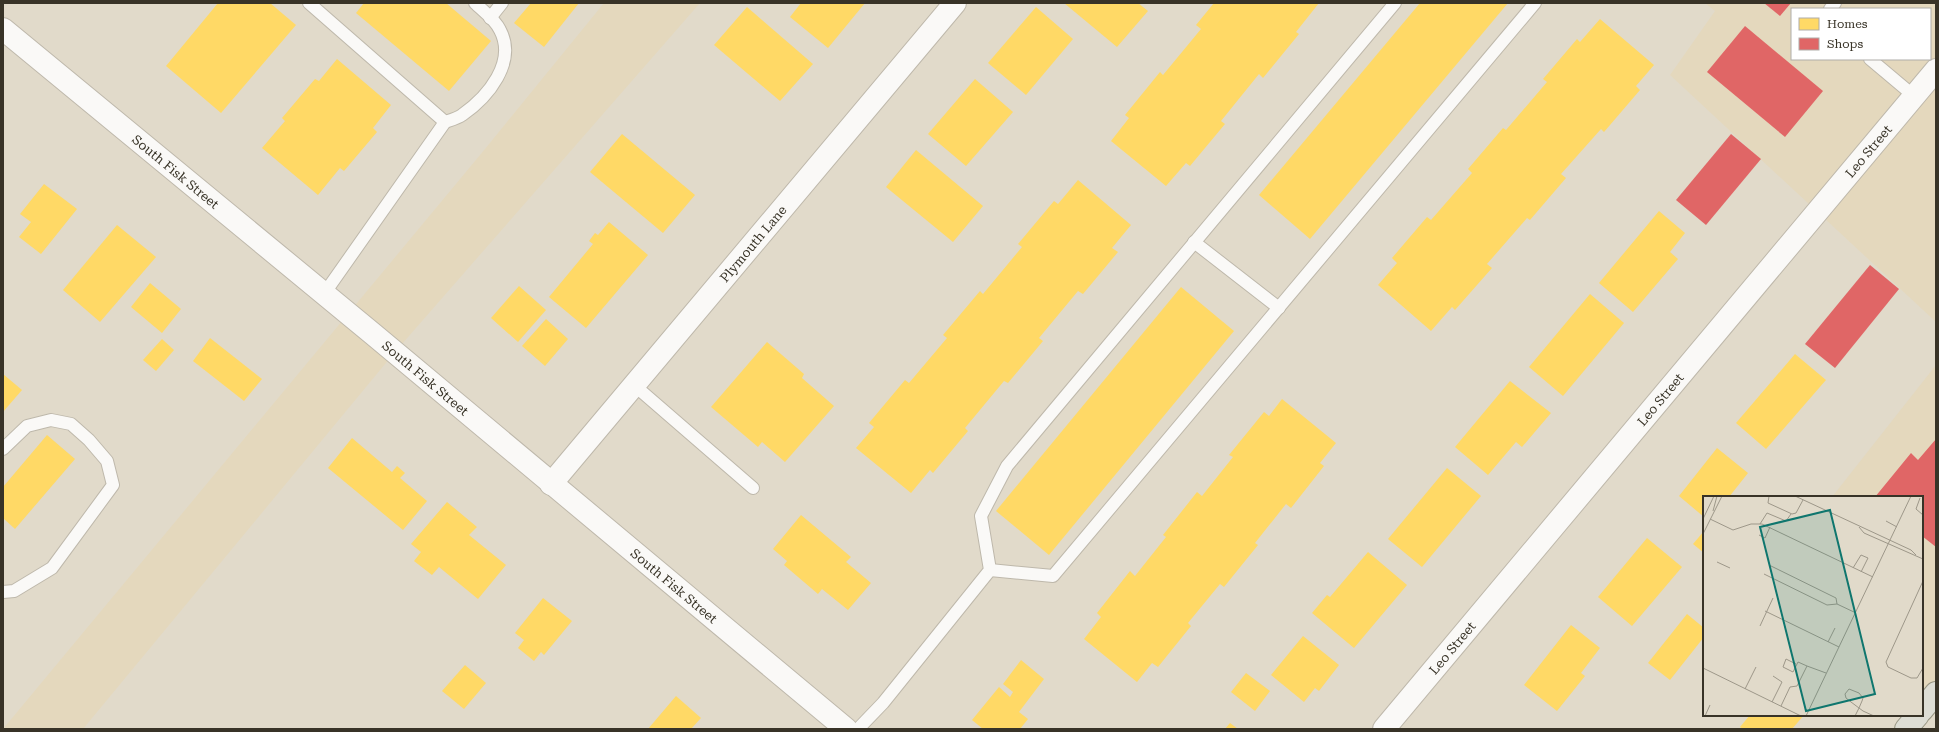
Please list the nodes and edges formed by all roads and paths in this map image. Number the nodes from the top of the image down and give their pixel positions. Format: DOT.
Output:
graph roads {
  1 [pos="309,3"];
  2 [pos="475,3"];
  3 [pos="502,3"];
  4 [pos="955,3"];
  5 [pos="1395,3"];
  6 [pos="1535,3"];
  7 [pos="490,18"];
  8 [pos="3,29"];
  9 [pos="1871,60"];
  10 [pos="1936,70"];
  11 [pos="1914,96"];
  12 [pos="445,122"];
  13 [pos="1194,242"];
  14 [pos="324,294"];
  15 [pos="1279,308"];
  16 [pos="634,385"];
  17 [pos="3,449"];
  18 [pos="551,484"];
  19 [pos="753,488"];
  20 [pos="990,570"];
  21 [pos="3,592"];
  22 [pos="1936,693"];
  23 [pos="1923,709"];
  24 [pos="1917,716"];
  25 [pos="846,729"];
  26 [pos="858,729"];
  27 [pos="1384,729"];
  28 [pos="1906,729"];
  1 -- 12 [label="lane"];
  2 -- 7 [label="lane"];
  3 -- 7 [label="lane"];
  4 -- 16 [label="street, Plymouth Lane"];
  5 -- 13 [label="lane"];
  6 -- 15 [label="lane"];
  7 -- 12 [label="lane"];
  8 -- 14 [label="street, South Fisk Street"];
  9 -- 11 [label="lane"];
  10 -- 11 [label="street, Leo Street"];
  11 -- 27 [label="street, Leo Street"];
  12 -- 14 [label="lane"];
  13 -- 15 [label="lane"];
  13 -- 20 [label="lane"];
  14 -- 18 [label="street, South Fisk Street"];
  15 -- 20 [label="lane"];
  16 -- 18 [label="street, Plymouth Lane"];
  16 -- 19 [label="lane"];
  17 -- 21 [label="lane"];
  18 -- 25 [label="street, South Fisk Street"];
  20 -- 26 [label="lane"];
  22 -- 23 [label="main road"];
  24 -- 28 [label="main road"];
}
